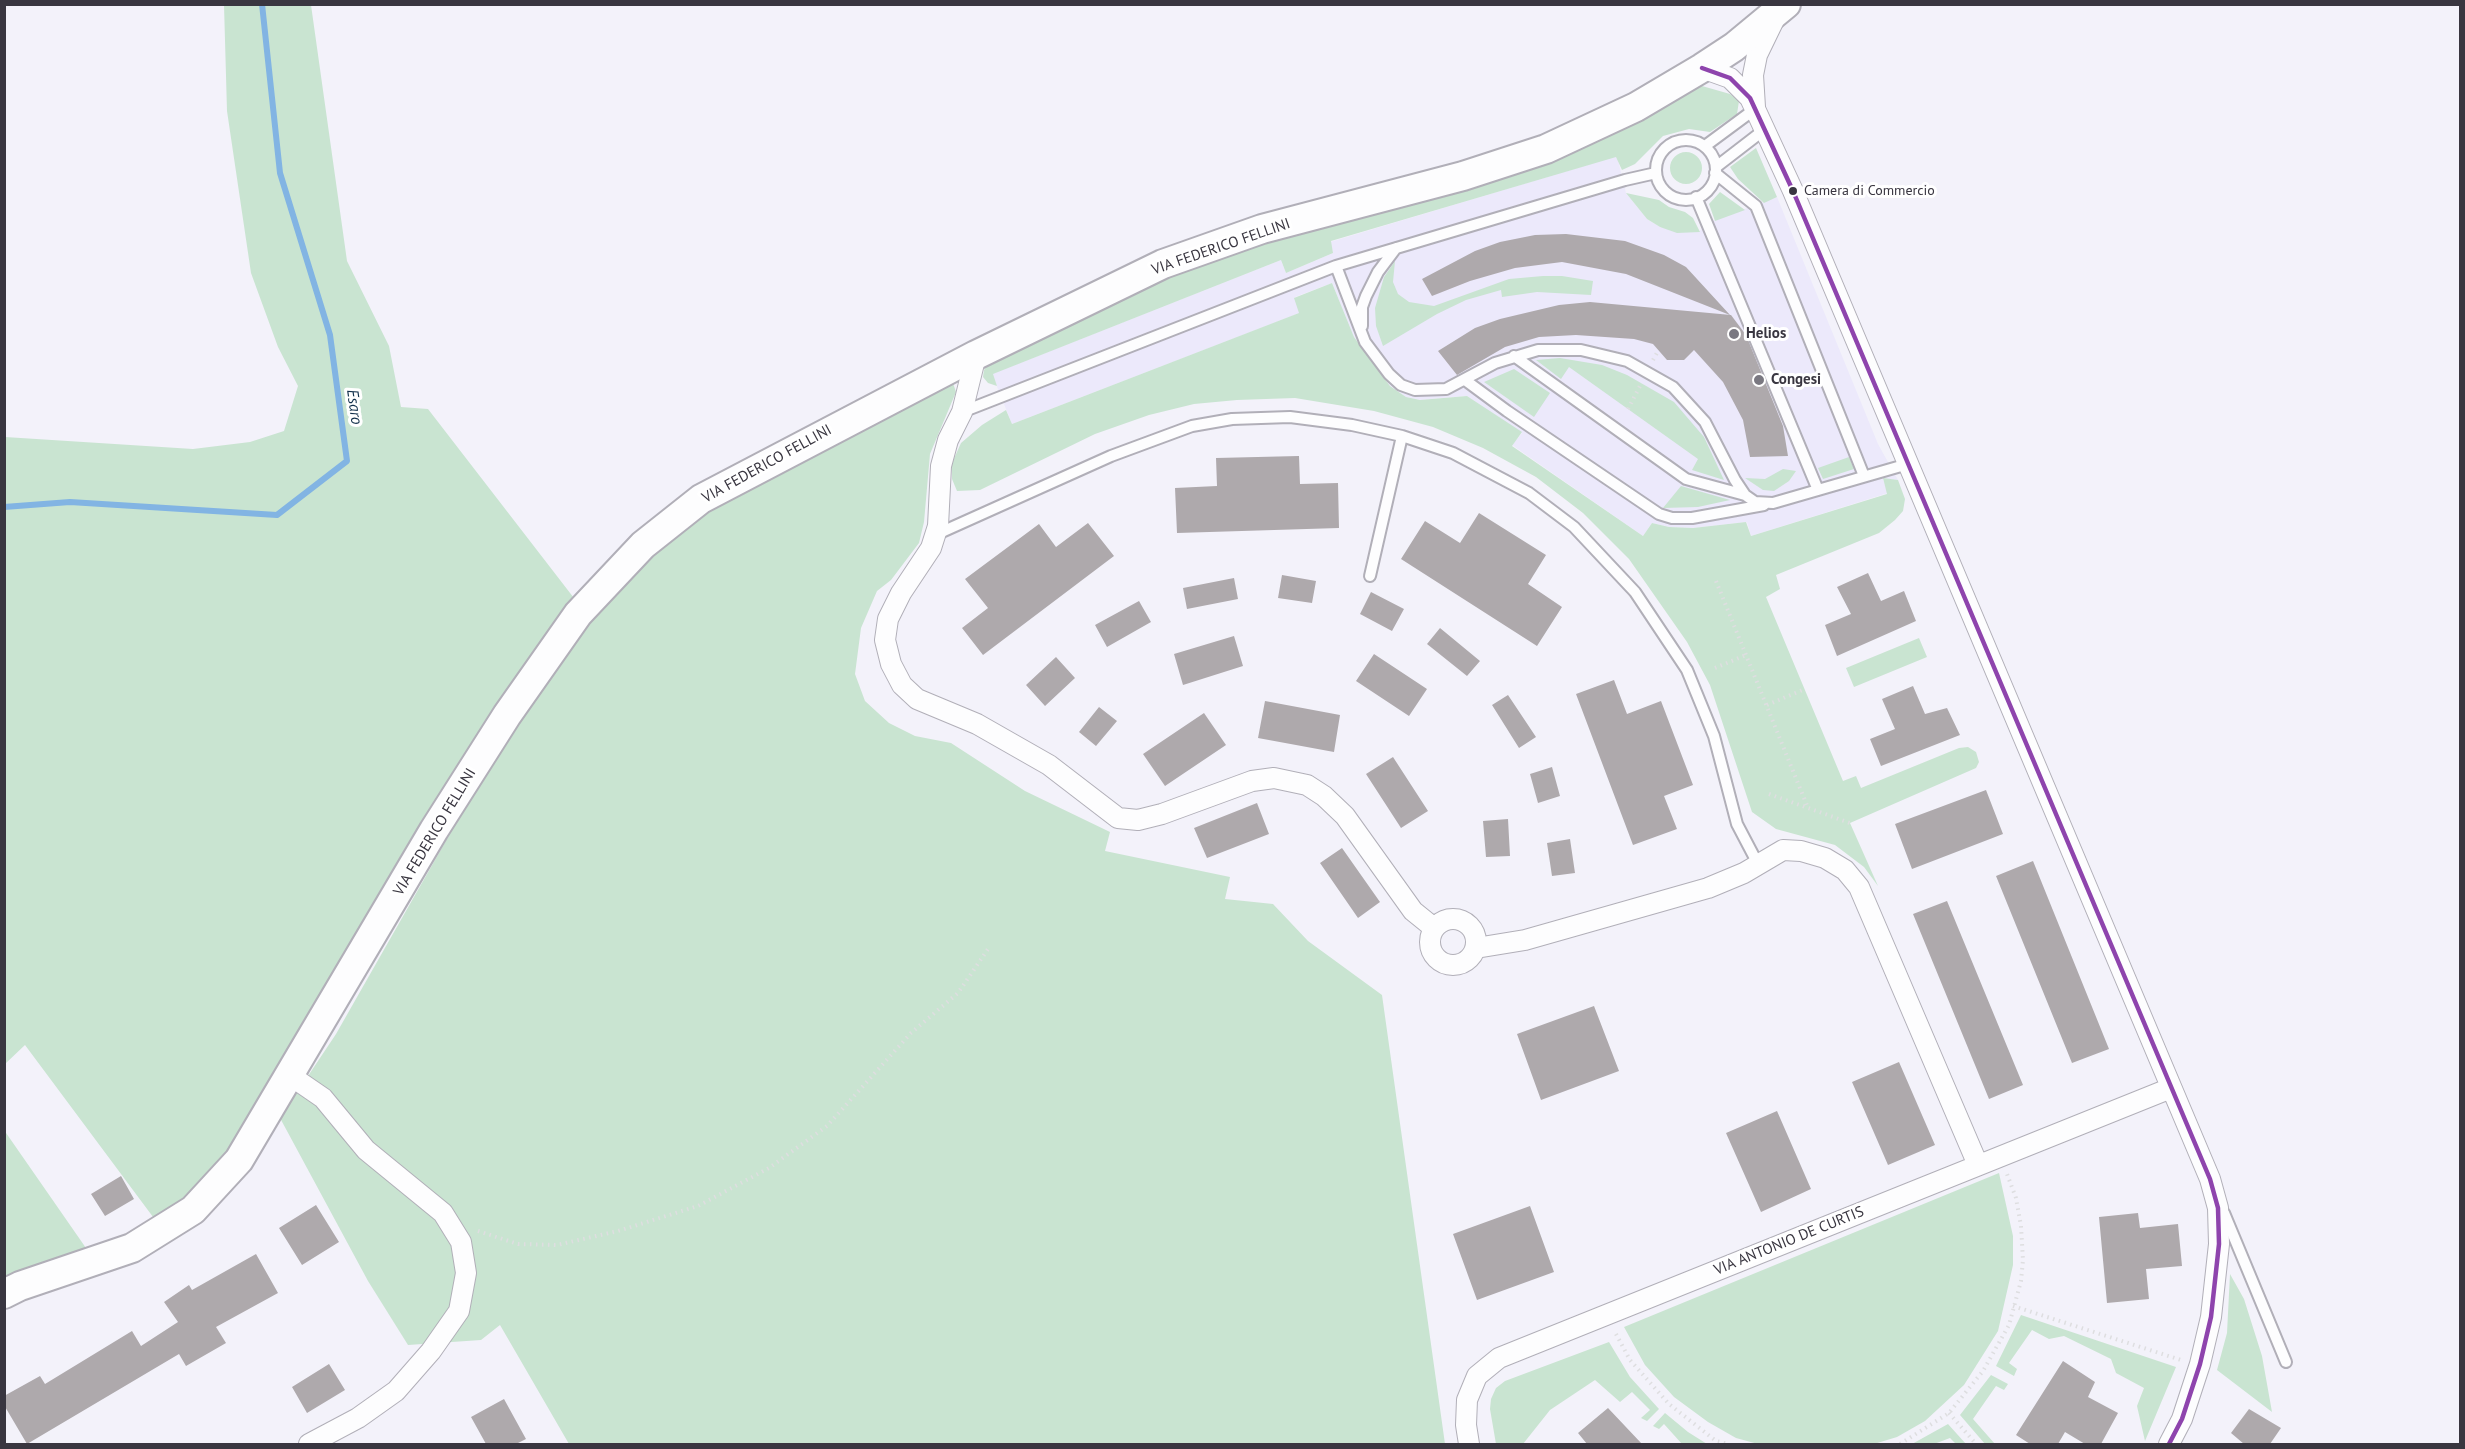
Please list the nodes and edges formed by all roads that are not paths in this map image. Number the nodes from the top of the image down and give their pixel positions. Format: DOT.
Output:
graph roads {
  1 [pos="1783,8"];
  2 [pos="1702,68"];
  3 [pos="1755,109"];
  4 [pos="1764,130"];
  5 [pos="1705,147"];
  6 [pos="1715,170"];
  7 [pos="1656,173"];
  8 [pos="1696,197"];
  9 [pos="1396,248"];
  10 [pos="1336,266"];
  11 [pos="1363,336"];
  12 [pos="976,355"];
  13 [pos="1514,356"];
  14 [pos="1466,380"];
  15 [pos="962,412"];
  16 [pos="1402,436"];
  17 [pos="1908,464"];
  18 [pos="1864,477"];
  19 [pos="1818,490"];
  20 [pos="1746,495"];
  21 [pos="1773,503"];
  22 [pos="935,535"];
  23 [pos="1370,576"];
  24 [pos="1758,864"];
  25 [pos="1434,928"];
  26 [pos="1476,948"];
  27 [pos="291,1076"];
  28 [pos="2171,1088"];
  29 [pos="1978,1165"];
  30 [pos="2210,1179"];
  31 [pos="4,1294"];
  32 [pos="2286,1362"];
  33 [pos="309,1444"];
  34 [pos="1469,1444"];
  35 [pos="2169,1444"];
  1 -- 2 [label="street, VIA FEDERICO FELLINI"];
  1 -- 3 [label="street"];
  2 -- 3 [label="street"];
  2 -- 12 [label="street, VIA FEDERICO FELLINI"];
  3 -- 4 [label="street"];
  3 -- 5 [label="lane"];
  4 -- 6 [label="lane"];
  4 -- 17 [label="street"];
  5 -- 6 [label="lane"];
  5 -- 7 [label="lane"];
  6 -- 8 [label="lane"];
  6 -- 18 [label="lane"];
  7 -- 8 [label="lane"];
  7 -- 9 [label="lane"];
  8 -- 19 [label="lane"];
  9 -- 10 [label="lane"];
  9 -- 11 [label="lane"];
  10 -- 11 [label="lane"];
  10 -- 15 [label="lane"];
  11 -- 14 [label="lane"];
  12 -- 15 [label="street"];
  12 -- 27 [label="street, VIA FEDERICO FELLINI"];
  13 -- 14 [label="lane"];
  13 -- 20 [label="lane"];
  13 -- 20 [label="lane"];
  14 -- 21 [label="lane"];
  15 -- 22 [label="street"];
  16 -- 22 [label="lane"];
  16 -- 23 [label="lane"];
  16 -- 24 [label="lane"];
  17 -- 18 [label="lane"];
  17 -- 28 [label="street"];
  18 -- 19 [label="lane"];
  19 -- 21 [label="lane"];
  20 -- 21 [label="lane"];
  22 -- 25 [label="street"];
  24 -- 26 [label="street"];
  24 -- 29 [label="street"];
  25 -- 26 [label="street"];
  25 -- 26 [label="street"];
  27 -- 31 [label="street, VIA FEDERICO FELLINI"];
  27 -- 33 [label="street"];
  28 -- 29 [label="street, VIA ANTONIO DE CURTIS"];
  28 -- 30 [label="street"];
  29 -- 34 [label="street, VIA ANTONIO DE CURTIS"];
  30 -- 32 [label="lane"];
  30 -- 35 [label="street"];
}
